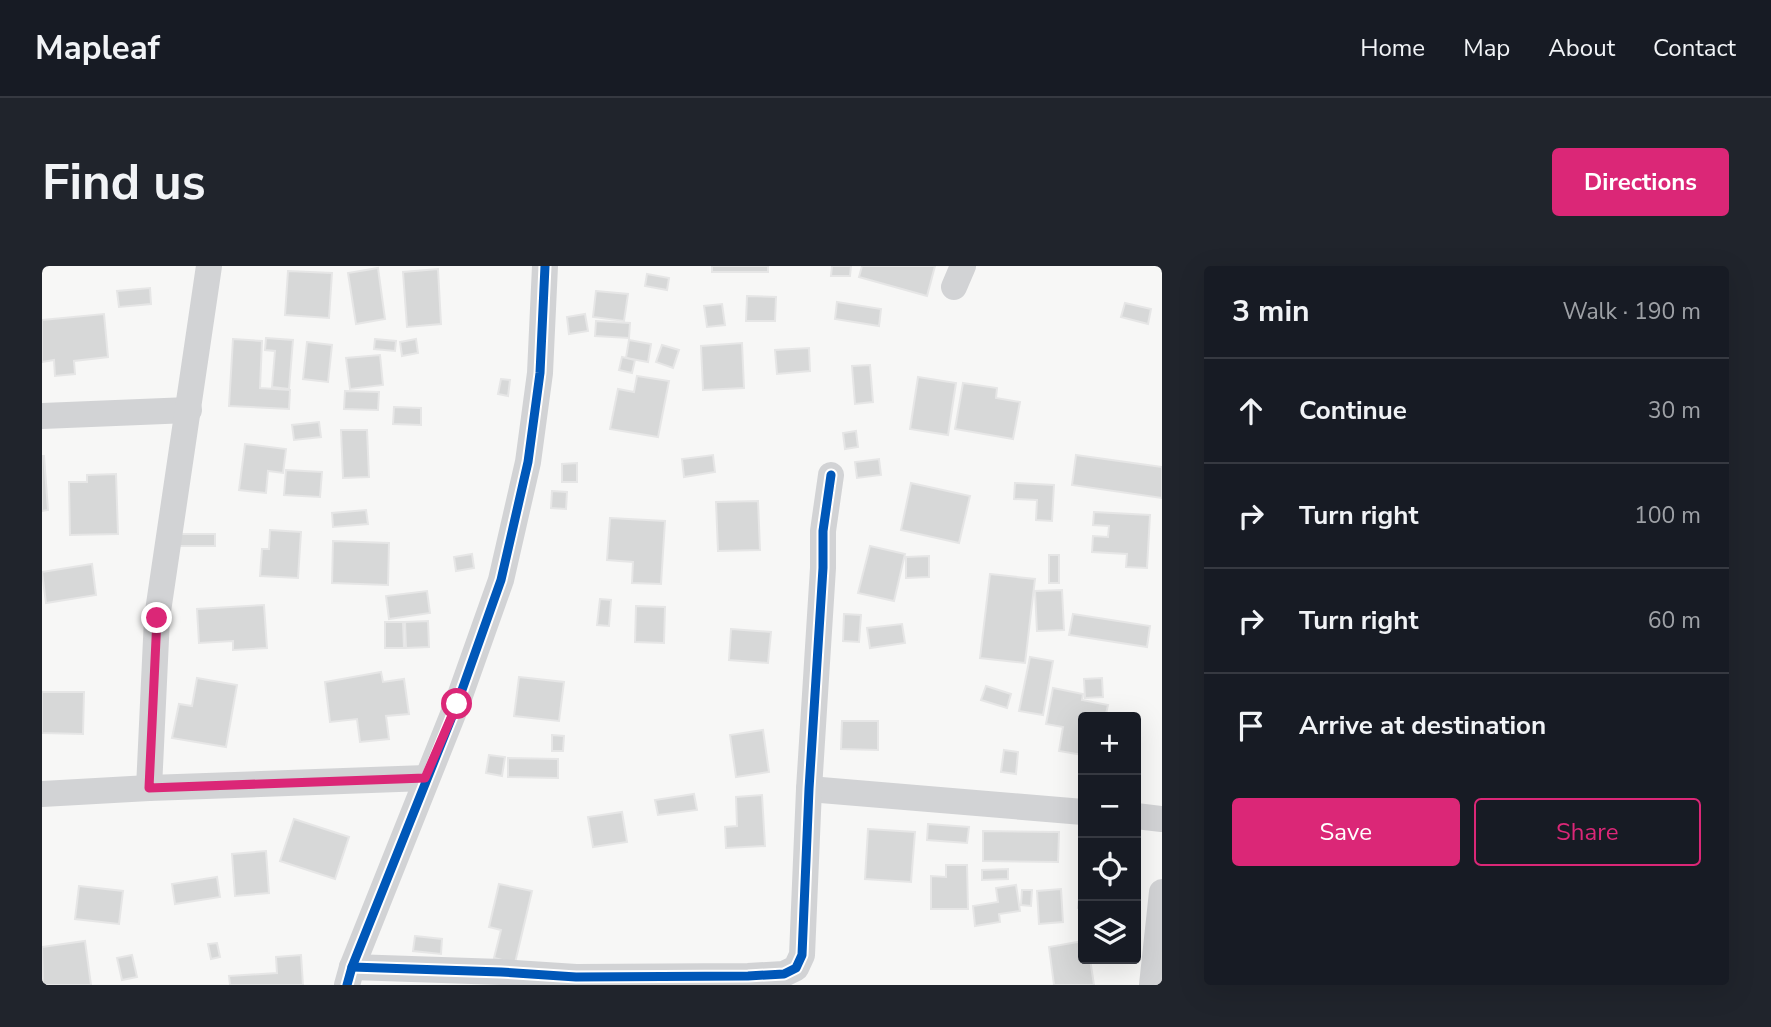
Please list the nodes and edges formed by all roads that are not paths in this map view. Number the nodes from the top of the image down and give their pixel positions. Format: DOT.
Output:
graph roads {
  1 [pos="209,266"];
  2 [pos="545,266"];
  3 [pos="190,410"];
  4 [pos="42,416"];
  5 [pos="831,475"];
  6 [pos="425,778"];
  7 [pos="149,788"];
  8 [pos="809,789"];
  9 [pos="42,794"];
  10 [pos="1078,812"];
  11 [pos="1141,817"];
  12 [pos="1162,819"];
  13 [pos="1162,892"];
  14 [pos="349,976"];
  15 [pos="1152,985"];
  1 -- 3 [label="street"];
  2 -- 6 [label="street"];
  3 -- 4 [label="street"];
  3 -- 7 [label="street"];
  5 -- 8 [label="street"];
  6 -- 7 [label="street"];
  6 -- 14 [label="street"];
  7 -- 9 [label="street"];
  8 -- 10 [label="street"];
  8 -- 14 [label="street"];
  11 -- 12 [label="street"];
  13 -- 15 [label="street"];
}
